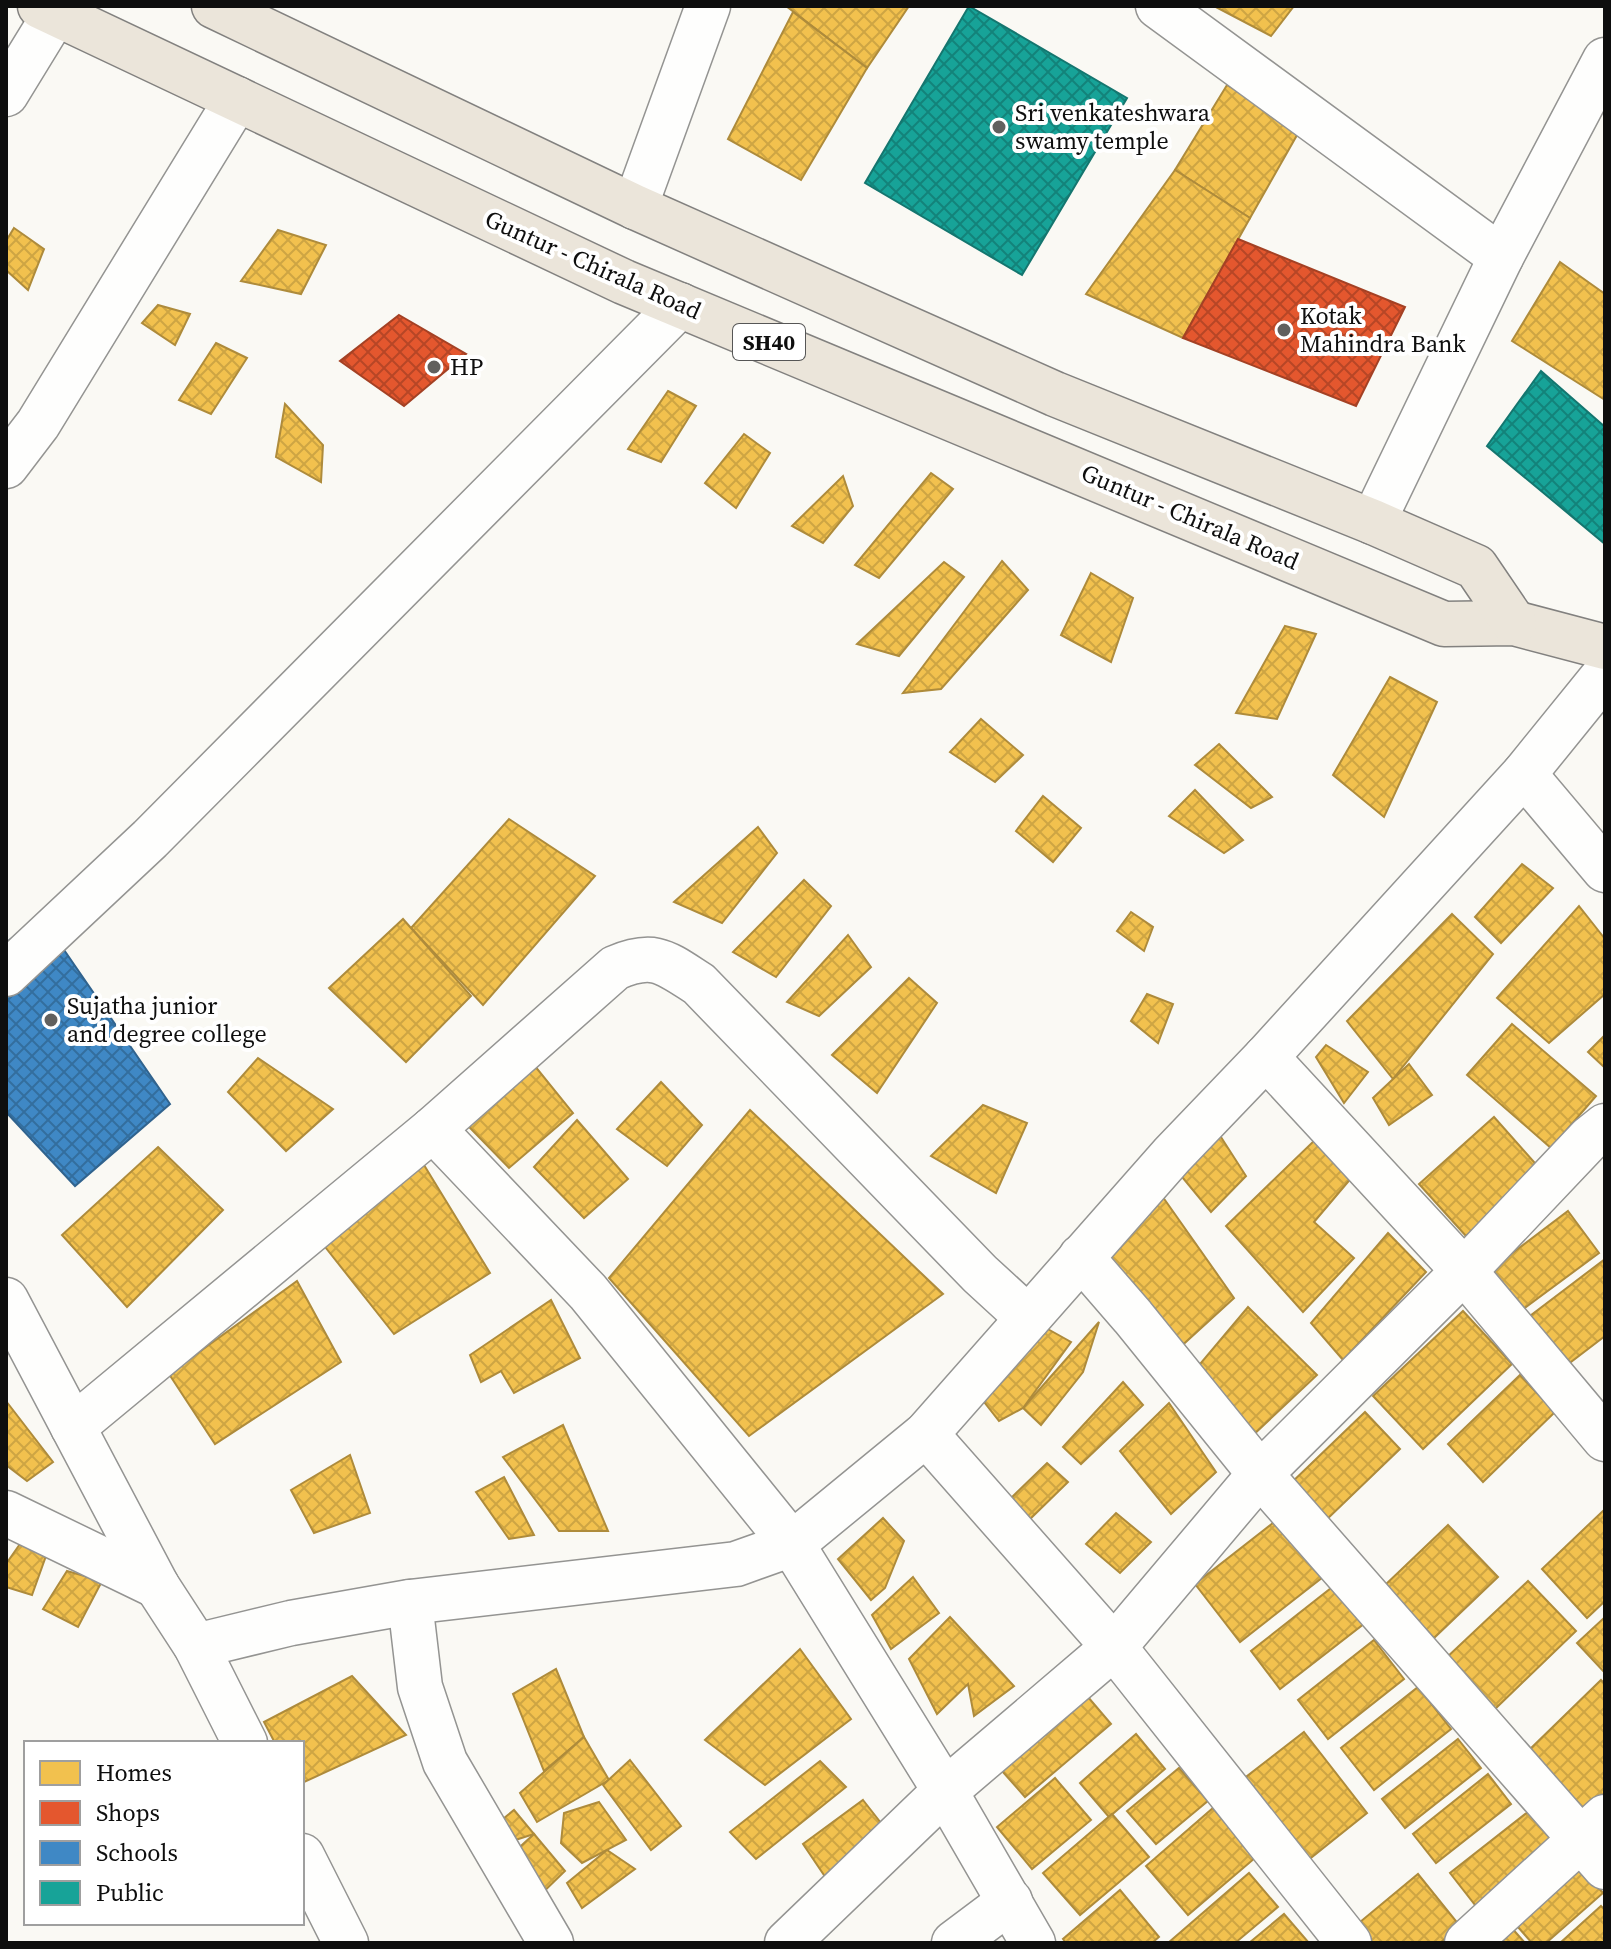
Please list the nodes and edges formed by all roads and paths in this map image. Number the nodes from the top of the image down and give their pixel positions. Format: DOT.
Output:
graph roads {
  1 [pos="214,6"];
  2 [pos="708,6"];
  3 [pos="1158,6"];
  4 [pos="48,10"];
  5 [pos="1605,60"];
  6 [pos="6,94"];
  7 [pos="237,99"];
  8 [pos="635,207"];
  9 [pos="1501,257"];
  10 [pos="680,305"];
  11 [pos="6,466"];
  12 [pos="1373,522"];
  13 [pos="1514,623"];
  14 [pos="1605,647"];
  15 [pos="1605,674"];
  16 [pos="1524,774"];
  17 [pos="1605,870"];
  18 [pos="6,974"];
  19 [pos="1266,1057"];
  20 [pos="1605,1126"];
  21 [pos="433,1129"];
  22 [pos="1081,1257"];
  23 [pos="1464,1271"];
  24 [pos="6,1300"];
  25 [pos="1028,1318"];
  26 [pos="73,1427"];
  27 [pos="926,1434"];
  28 [pos="1605,1439"];
  29 [pos="1260,1474"];
  30 [pos="6,1513"];
  31 [pos="792,1544"];
  32 [pos="157,1586"];
  33 [pos="410,1602"];
  34 [pos="196,1646"];
  35 [pos="1114,1647"];
  36 [pos="244,1741"];
  37 [pos="945,1791"];
  38 [pos="1597,1841"];
  39 [pos="304,1860"];
  40 [pos="1010,1901"];
  41 [pos="346,1943"];
  42 [pos="551,1943"];
  43 [pos="787,1943"];
  44 [pos="954,1943"];
  45 [pos="1033,1943"];
  46 [pos="1349,1943"];
  47 [pos="1467,1943"];
  1 -- 8 [label="main road"];
  2 -- 8 [label="street"];
  3 -- 9 [label="street"];
  4 -- 6 [label="street"];
  4 -- 7 [label="main road, Guntur - Chirala Road / SH40"];
  5 -- 9 [label="street"];
  7 -- 10 [label="main road, Guntur - Chirala Road / SH40"];
  7 -- 11 [label="street"];
  8 -- 12 [label="main road"];
  9 -- 12 [label="street"];
  10 -- 13 [label="main road, Guntur - Chirala Road / SH40"];
  10 -- 18 [label="street"];
  12 -- 13 [label="main road"];
  13 -- 14 [label="main road, Guntur - Chirala Road / SH40"];
  15 -- 16 [label="street"];
  16 -- 17 [label="street"];
  16 -- 19 [label="street"];
  19 -- 22 [label="street"];
  19 -- 23 [label="street"];
  20 -- 23 [label="street"];
  21 -- 25 [label="street"];
  21 -- 26 [label="street"];
  21 -- 31 [label="street"];
  22 -- 25 [label="street"];
  22 -- 29 [label="street"];
  23 -- 28 [label="street"];
  23 -- 29 [label="street"];
  24 -- 26 [label="street"];
  25 -- 27 [label="street"];
  26 -- 32 [label="street"];
  27 -- 31 [label="street"];
  27 -- 35 [label="street"];
  29 -- 35 [label="street"];
  29 -- 38 [label="street"];
  30 -- 32 [label="street"];
  31 -- 33 [label="street"];
  31 -- 37 [label="street"];
  32 -- 34 [label="street"];
  33 -- 34 [label="street"];
  33 -- 42 [label="street"];
  34 -- 36 [label="street"];
  35 -- 37 [label="street"];
  35 -- 46 [label="street"];
  37 -- 40 [label="street"];
  37 -- 43 [label="street"];
  38 -- 47 [label="street"];
  39 -- 41 [label="street"];
  40 -- 44 [label="street"];
  40 -- 45 [label="street"];
}
